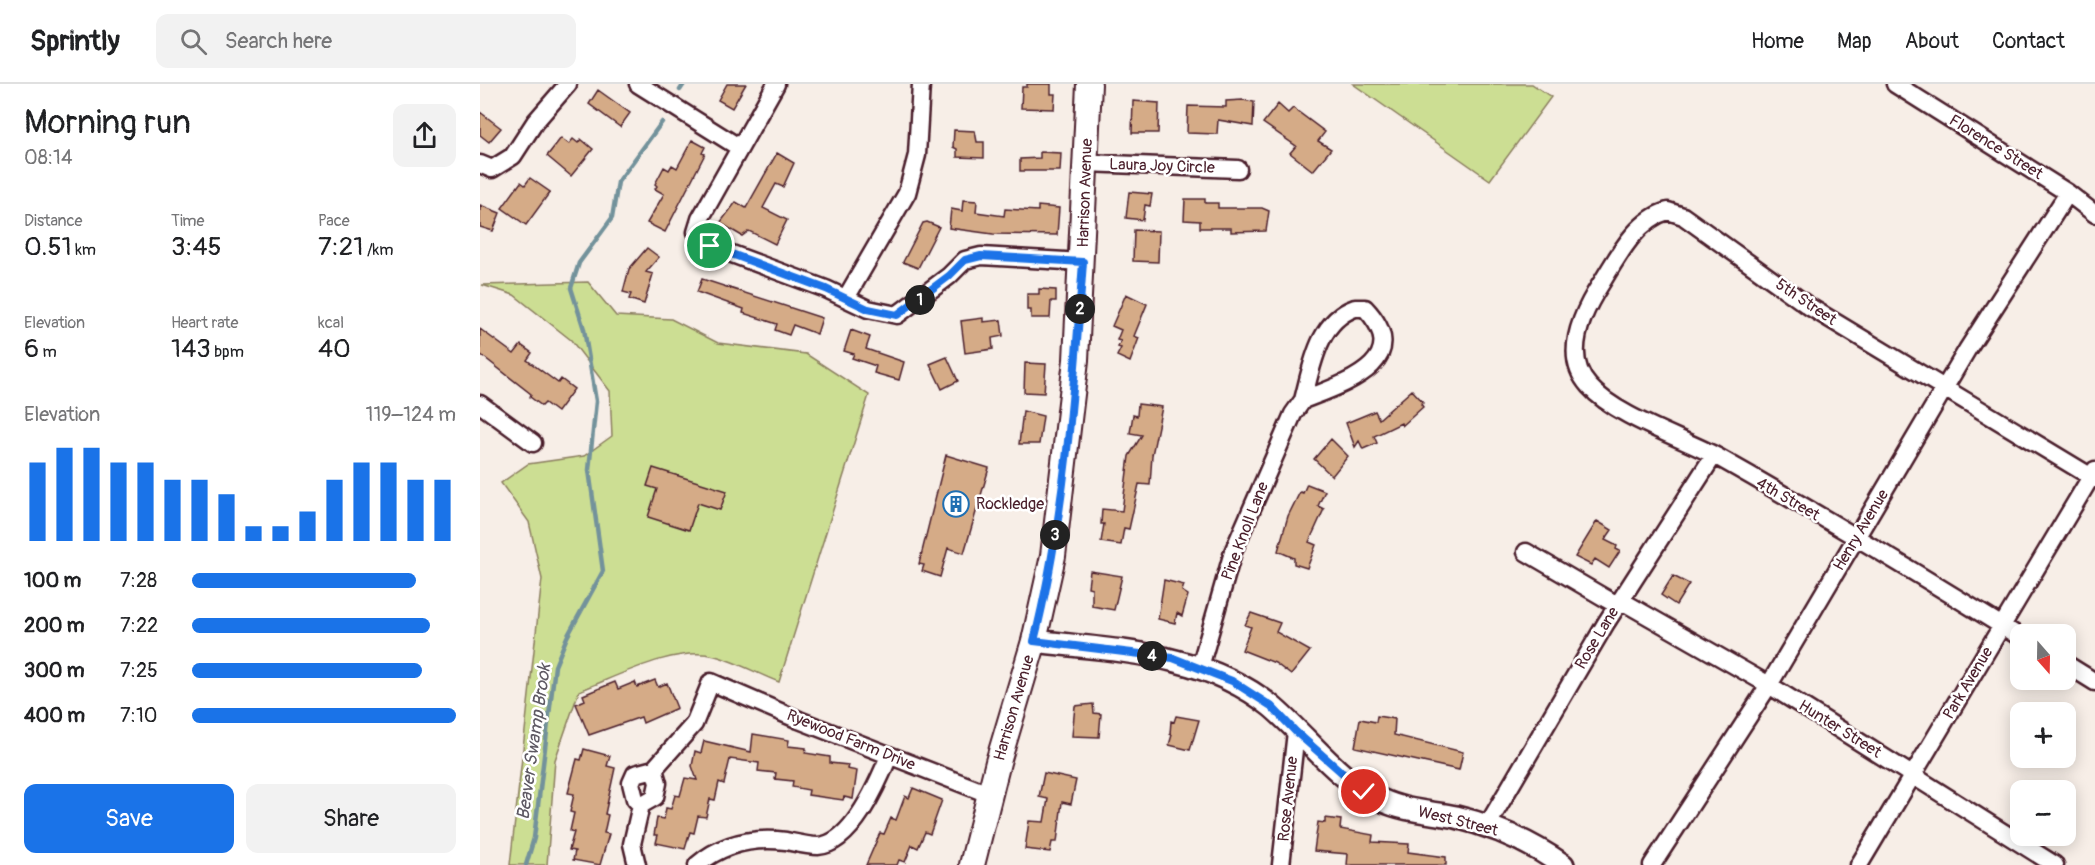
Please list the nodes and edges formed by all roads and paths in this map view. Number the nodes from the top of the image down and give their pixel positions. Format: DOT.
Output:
graph roads {
  1 [pos="568,84"];
  2 [pos="638,84"];
  3 [pos="776,84"];
  4 [pos="921,84"];
  5 [pos="1089,84"];
  6 [pos="1895,84"];
  7 [pos="740,148"];
  8 [pos="1086,163"];
  9 [pos="480,164"];
  10 [pos="1238,169"];
  11 [pos="2068,193"];
  12 [pos="2095,214"];
  13 [pos="1083,262"];
  14 [pos="846,298"];
  15 [pos="1575,349"];
  16 [pos="1945,387"];
  17 [pos="1303,400"];
  18 [pos="480,404"];
  19 [pos="533,443"];
  20 [pos="1714,455"];
  21 [pos="2094,475"];
  22 [pos="1856,538"];
  23 [pos="1526,552"];
  24 [pos="1619,602"];
  25 [pos="2003,626"];
  26 [pos="2010,631"];
  27 [pos="1034,641"];
  28 [pos="1200,667"];
  29 [pos="2076,670"];
  30 [pos="2095,682"];
  31 [pos="1769,685"];
  32 [pos="1296,732"];
  33 [pos="889,756"];
  34 [pos="654,769"];
  35 [pos="1914,775"];
  36 [pos="991,795"];
  37 [pos="641,805"];
  38 [pos="1488,826"];
  39 [pos="637,865"];
  40 [pos="697,865"];
  41 [pos="972,865"];
  42 [pos="1281,865"];
  43 [pos="1563,865"];
  44 [pos="1652,865"];
  45 [pos="1859,865"];
  46 [pos="2055,865"];
  1 -- 9 [label="street"];
  2 -- 7 [label="street"];
  3 -- 7 [label="street"];
  4 -- 14 [label="street"];
  5 -- 8 [label="main road, Harrison Avenue"];
  6 -- 11 [label="street, Florence Street"];
  7 -- 14 [label="street"];
  8 -- 10 [label="street, Laura Joy Circle"];
  8 -- 13 [label="main road, Harrison Avenue"];
  11 -- 12 [label="street, Florence Street"];
  11 -- 16 [label="street, Henry Avenue"];
  13 -- 14 [label="street"];
  13 -- 27 [label="main road, Harrison Avenue"];
  15 -- 16 [label="street, 5th Street"];
  15 -- 20 [label="street, 4th Street"];
  16 -- 21 [label="street, 5th Street"];
  16 -- 22 [label="street, Henry Avenue"];
  17 -- 17 [label="street, Pine Knoll Lane"];
  17 -- 28 [label="street, Pine Knoll Lane"];
  18 -- 19 [label="street"];
  20 -- 22 [label="street, 4th Street"];
  20 -- 24 [label="street, Rose Lane"];
  21 -- 25 [label="street, Park Avenue"];
  22 -- 25 [label="street, 4th Street"];
  22 -- 31 [label="street, Henry Avenue"];
  23 -- 24 [label="street, Hunter Street"];
  24 -- 31 [label="street, Hunter Street"];
  24 -- 38 [label="street, Rose Lane"];
  25 -- 26 [label="street, 4th Street"];
  25 -- 35 [label="street, Park Avenue"];
  27 -- 28 [label="street, West Street"];
  27 -- 36 [label="main road, Harrison Avenue"];
  28 -- 32 [label="street, West Street"];
  29 -- 30 [label="street"];
  31 -- 35 [label="street, Hunter Street"];
  31 -- 44 [label="street, Henry Avenue"];
  32 -- 38 [label="street, West Street"];
  32 -- 42 [label="street, Rose Avenue"];
  33 -- 34 [label="street, Ryewood Farm Drive"];
  33 -- 36 [label="street, Ryewood Farm Drive"];
  33 -- 40 [label="street"];
  34 -- 37 [label="street"];
  34 -- 37 [label="street"];
  35 -- 45 [label="street, Park Avenue"];
  35 -- 46 [label="street, Hunter Street"];
  36 -- 41 [label="main road, Harrison Avenue"];
  37 -- 39 [label="street"];
  38 -- 43 [label="street, West Street"];
}
